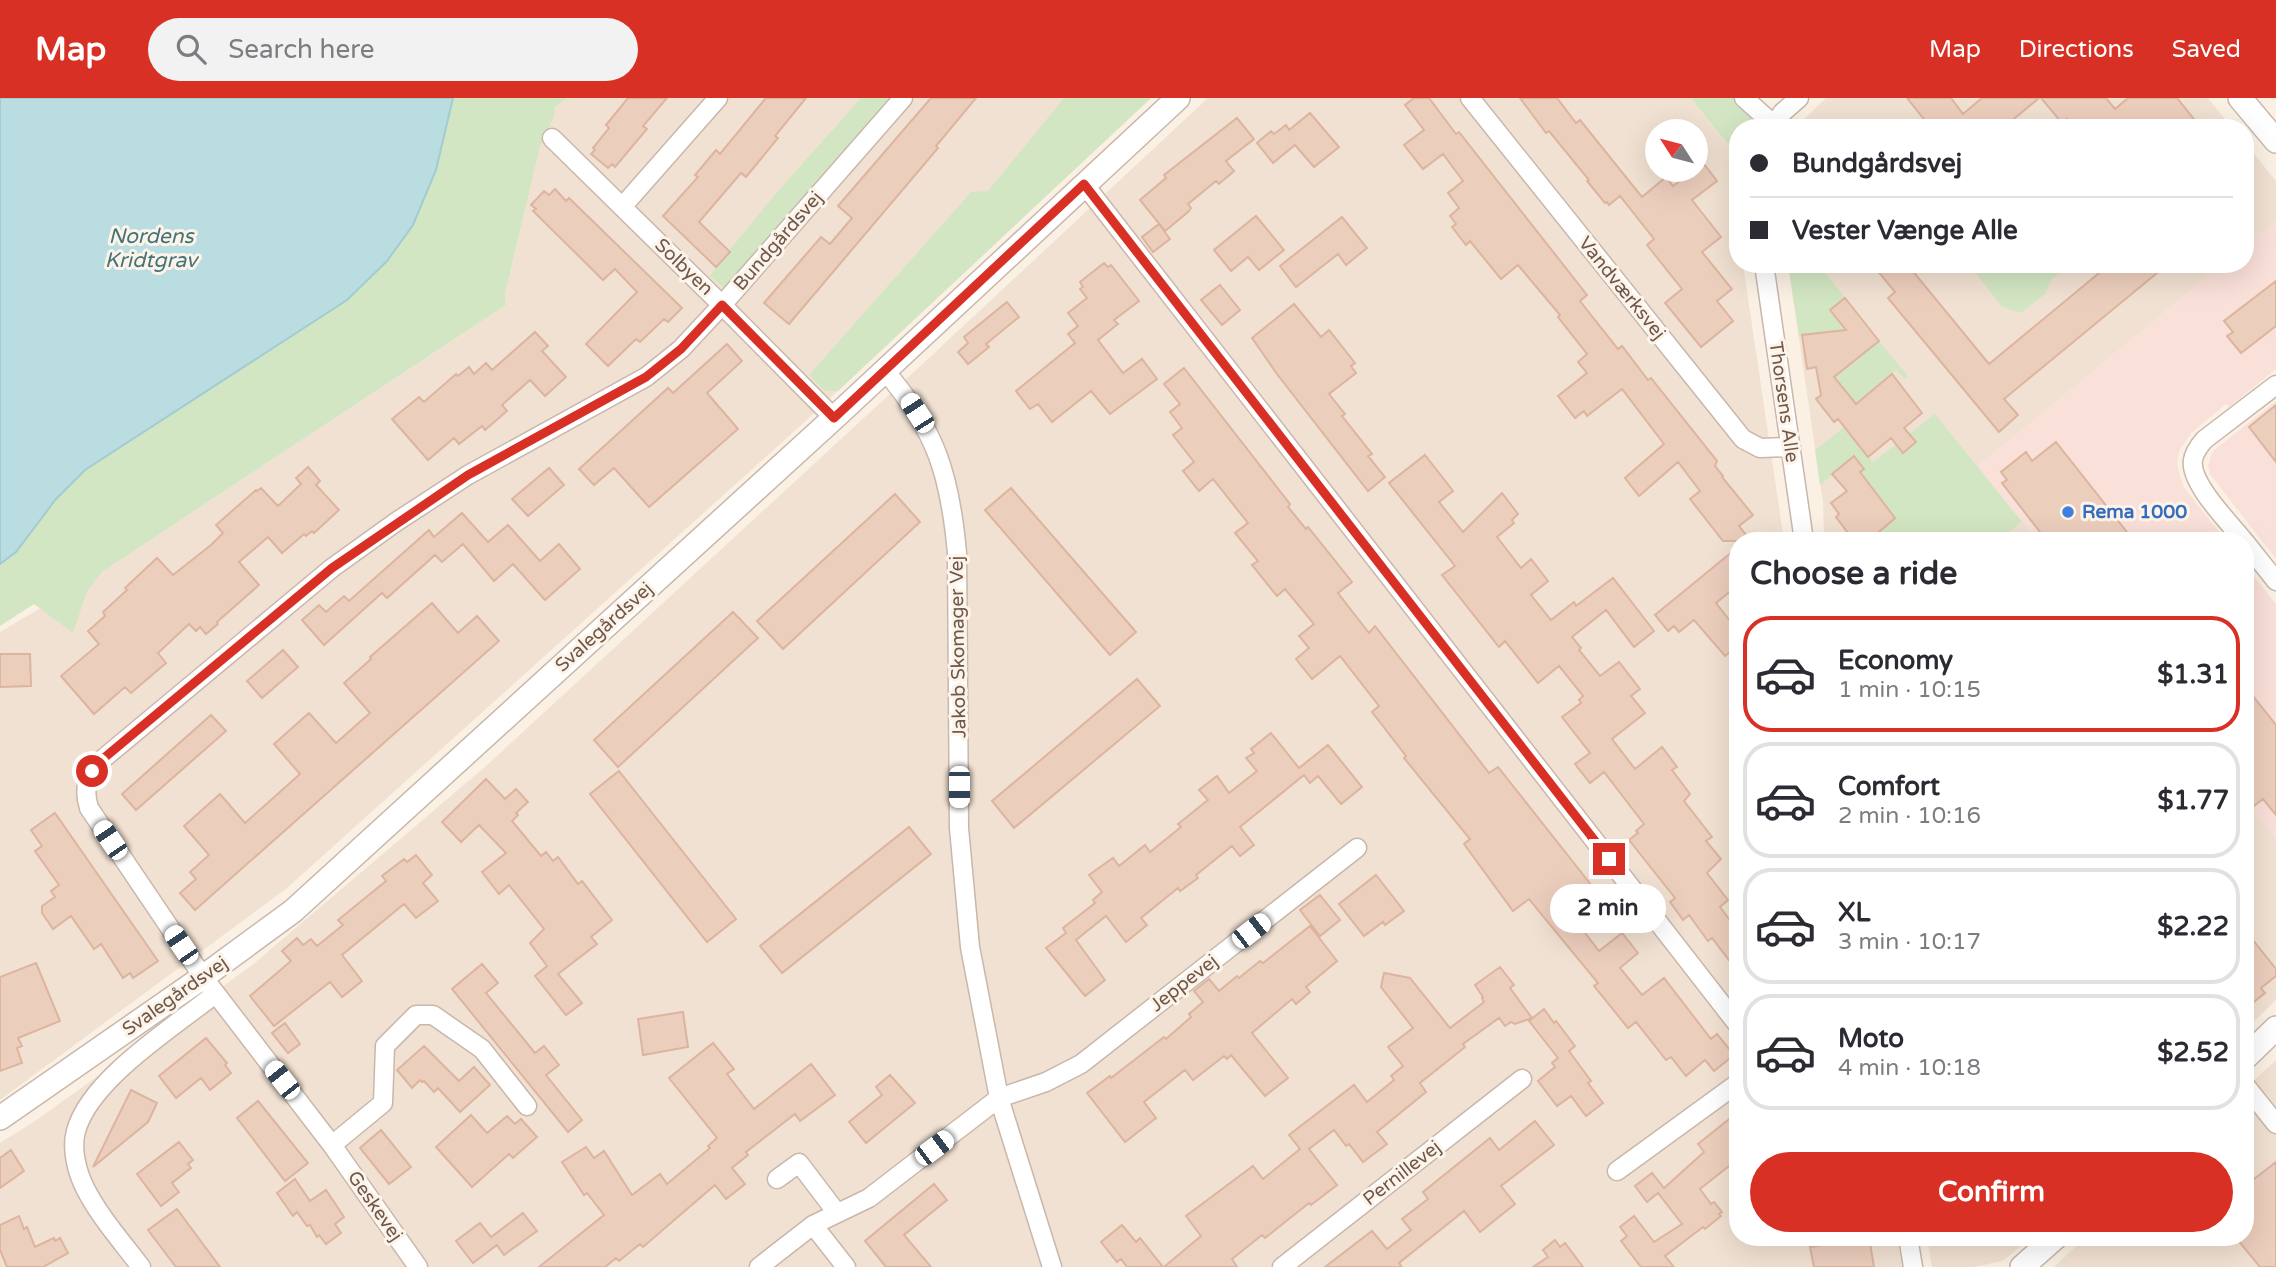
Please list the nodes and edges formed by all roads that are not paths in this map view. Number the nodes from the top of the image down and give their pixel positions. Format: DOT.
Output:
graph roads {
  1 [pos="718,98"];
  2 [pos="903,98"];
  3 [pos="1178,98"];
  4 [pos="1470,98"];
  5 [pos="1744,98"];
  6 [pos="1799,98"];
  7 [pos="2241,98"];
  8 [pos="1765,119"];
  9 [pos="1779,119"];
  10 [pos="552,138"];
  11 [pos="2276,141"];
  12 [pos="1084,184"];
  13 [pos="622,207"];
  14 [pos="1765,273"];
  15 [pos="722,305"];
  16 [pos="885,371"];
  17 [pos="2276,385"];
  18 [pos="834,418"];
  19 [pos="1791,447"];
  20 [pos="1803,532"];
  21 [pos="2238,532"];
  22 [pos="2254,553"];
  23 [pos="2276,581"];
  24 [pos="1357,848"];
  25 [pos="209,985"];
  26 [pos="1729,1013"];
  27 [pos="2276,1028"];
  28 [pos="2254,1049"];
  29 [pos="1521,1079"];
  30 [pos="1729,1090"];
  31 [pos="2254,1096"];
  32 [pos="999,1098"];
  33 [pos="527,1106"];
  34 [pos="0,1118"];
  35 [pos="2276,1124"];
  36 [pos="332,1145"];
  37 [pos="1618,1171"];
  38 [pos="778,1180"];
  39 [pos="837,1213"];
  40 [pos="813,1225"];
  41 [pos="1910,1246"];
  42 [pos="2046,1246"];
  43 [pos="141,1267"];
  44 [pos="418,1267"];
  45 [pos="759,1267"];
  46 [pos="846,1267"];
  47 [pos="1052,1267"];
  48 [pos="1282,1267"];
  49 [pos="1913,1267"];
  50 [pos="2022,1267"];
  1 -- 13 [label="street"];
  2 -- 15 [label="street, Bundgårdsvej"];
  3 -- 12 [label="street, Svalegårdsvej"];
  4 -- 19 [label="street, Vandværksvej"];
  5 -- 8 [label="street"];
  6 -- 9 [label="street"];
  7 -- 11 [label="street"];
  10 -- 13 [label="street, Solbyen"];
  12 -- 16 [label="street, Svalegårdsvej"];
  12 -- 26 [label="street"];
  13 -- 15 [label="street, Solbyen"];
  14 -- 19 [label="street, Thorsens Alle"];
  15 -- 18 [label="street, Solbyen"];
  15 -- 25 [label="street, Bundgårdsvej"];
  16 -- 18 [label="street, Svalegårdsvej"];
  16 -- 32 [label="street, Jakob Skomager Vej"];
  17 -- 21 [label="street"];
  18 -- 25 [label="street, Svalegårdsvej"];
  19 -- 20 [label="street, Thorsens Alle"];
  22 -- 23 [label="street"];
  24 -- 32 [label="street, Jeppevej"];
  25 -- 34 [label="street, Svalegårdsvej"];
  25 -- 36 [label="street, Geskevej"];
  25 -- 43 [label="street"];
  27 -- 28 [label="street"];
  29 -- 48 [label="street, Pernillevej"];
  30 -- 37 [label="street"];
  31 -- 35 [label="street"];
  32 -- 39 [label="street, Jeppevej"];
  32 -- 47 [label="street, Jakob Skomager Vej"];
  33 -- 36 [label="street"];
  36 -- 44 [label="street, Geskevej"];
  38 -- 39 [label="street"];
  39 -- 40 [label="street, Jeppevej"];
  40 -- 45 [label="street, Jeppevej"];
  40 -- 46 [label="street"];
  41 -- 49 [label="street"];
  42 -- 50 [label="street"];
}
